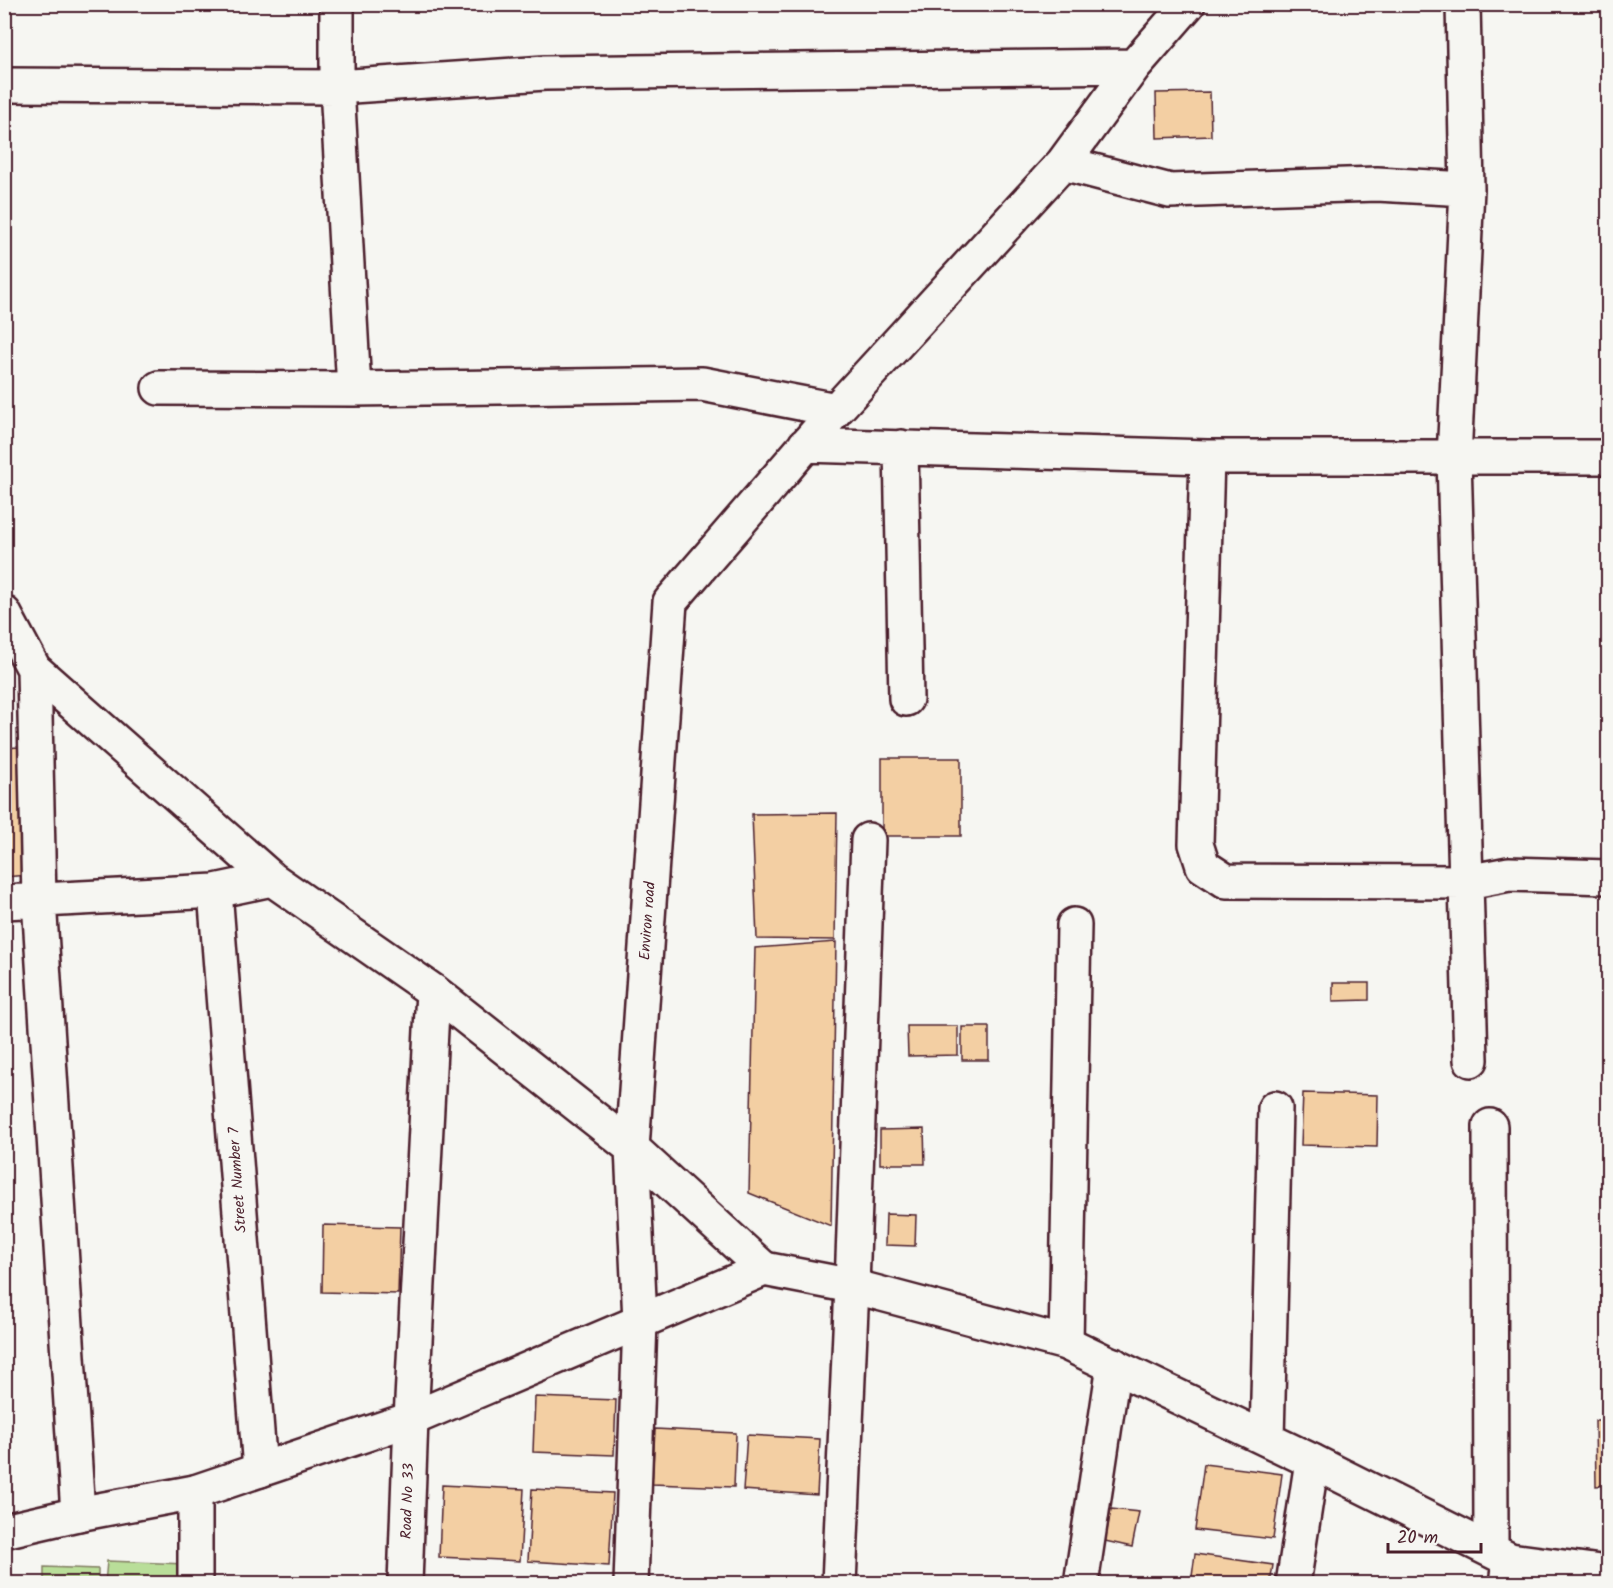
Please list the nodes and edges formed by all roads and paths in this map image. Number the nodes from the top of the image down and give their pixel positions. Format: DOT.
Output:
graph roads {
  1 [pos="337,4"];
  2 [pos="1188,4"];
  3 [pos="1463,4"];
  4 [pos="1134,66"];
  5 [pos="4,85"];
  6 [pos="338,87"];
  7 [pos="1063,163"];
  8 [pos="1467,189"];
  9 [pos="159,388"];
  10 [pos="354,389"];
  11 [pos="836,410"];
  12 [pos="805,445"];
  13 [pos="901,447"];
  14 [pos="1207,457"];
  15 [pos="1608,457"];
  16 [pos="1454,458"];
  17 [pos="4,613"];
  18 [pos="34,669"];
  19 [pos="906,699"];
  20 [pos="868,840"];
  21 [pos="1608,877"];
  22 [pos="272,879"];
  23 [pos="1467,882"];
  24 [pos="215,891"];
  25 [pos="39,900"];
  26 [pos="4,902"];
  27 [pos="1074,925"];
  28 [pos="433,991"];
  29 [pos="1472,1060"];
  30 [pos="1275,1108"];
  31 [pos="1490,1126"];
  32 [pos="632,1148"];
  33 [pos="764,1269"];
  34 [pos="852,1286"];
  35 [pos="640,1321"];
  36 [pos="1066,1343"];
  37 [pos="1114,1365"];
  38 [pos="411,1419"];
  39 [pos="1267,1439"];
  40 [pos="1312,1461"];
  41 [pos="260,1470"];
  42 [pos="195,1492"];
  43 [pos="78,1514"];
  44 [pos="4,1531"];
  45 [pos="1502,1564"];
  46 [pos="1608,1573"];
  47 [pos="195,1584"];
  48 [pos="405,1584"];
  49 [pos="631,1584"];
  50 [pos="839,1584"];
  51 [pos="1081,1584"];
  52 [pos="1293,1584"];
  1 -- 6 [label="street"];
  2 -- 4 [label="street, Environ road"];
  3 -- 8 [label="street"];
  4 -- 6 [label="street"];
  4 -- 7 [label="street, Environ road"];
  5 -- 6 [label="street"];
  6 -- 10 [label="street"];
  7 -- 8 [label="street"];
  7 -- 11 [label="street, Environ road"];
  8 -- 16 [label="street"];
  9 -- 10 [label="street"];
  10 -- 11 [label="street"];
  11 -- 12 [label="street, Environ road"];
  12 -- 13 [label="street"];
  12 -- 32 [label="street, Environ road"];
  13 -- 14 [label="street"];
  13 -- 19 [label="street"];
  14 -- 16 [label="street"];
  14 -- 23 [label="street"];
  15 -- 16 [label="street"];
  16 -- 23 [label="street"];
  17 -- 18 [label="street"];
  18 -- 22 [label="street"];
  18 -- 25 [label="street"];
  20 -- 34 [label="street"];
  21 -- 23 [label="street"];
  22 -- 24 [label="street"];
  22 -- 28 [label="street"];
  23 -- 29 [label="street"];
  24 -- 25 [label="street"];
  24 -- 41 [label="street, Street Number 7"];
  25 -- 26 [label="street"];
  25 -- 43 [label="street"];
  27 -- 36 [label="street"];
  28 -- 32 [label="street"];
  28 -- 38 [label="street, Road No 33"];
  30 -- 39 [label="street"];
  31 -- 45 [label="street"];
  32 -- 33 [label="street"];
  32 -- 35 [label="street, Environ road"];
  33 -- 34 [label="street"];
  33 -- 35 [label="street"];
  34 -- 36 [label="street"];
  34 -- 50 [label="street"];
  35 -- 38 [label="street"];
  35 -- 49 [label="street, Environ road"];
  36 -- 37 [label="street"];
  37 -- 39 [label="street"];
  37 -- 51 [label="street"];
  38 -- 41 [label="street"];
  38 -- 48 [label="street, Road No 33"];
  39 -- 40 [label="street"];
  40 -- 45 [label="street"];
  40 -- 52 [label="street"];
  41 -- 42 [label="street"];
  42 -- 43 [label="street"];
  42 -- 47 [label="street"];
  43 -- 44 [label="street"];
  45 -- 46 [label="street"];
}
